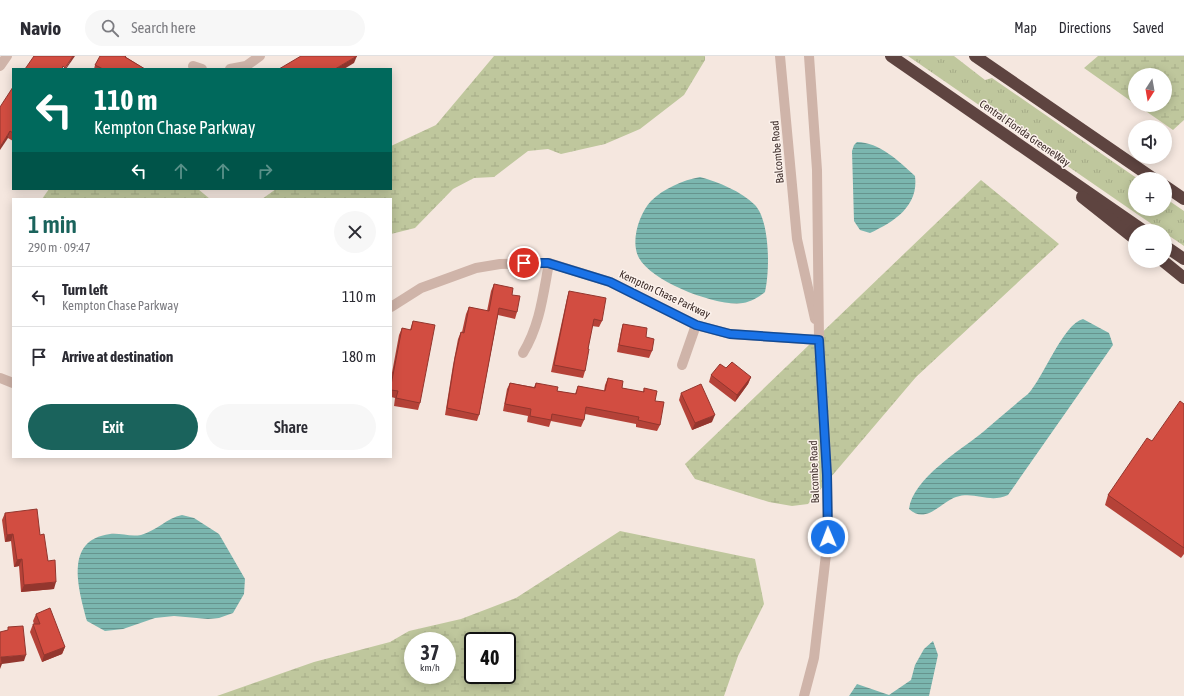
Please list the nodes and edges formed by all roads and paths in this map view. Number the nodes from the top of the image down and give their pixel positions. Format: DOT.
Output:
graph roads {
  1 [pos="7,56"];
  2 [pos="260,56"];
  3 [pos="780,56"];
  4 [pos="810,56"];
  5 [pos="890,56"];
  6 [pos="975,56"];
  7 [pos="0,66"];
  8 [pos="235,68"];
  9 [pos="992,126"];
  10 [pos="1144,172"];
  11 [pos="1172,191"];
  12 [pos="1184,199"];
  13 [pos="1134,224"];
  14 [pos="1128,233"];
  15 [pos="1172,251"];
  16 [pos="1184,259"];
  17 [pos="548,263"];
  18 [pos="1172,268"];
  19 [pos="1184,278"];
  20 [pos="392,306"];
  21 [pos="696,325"];
  22 [pos="819,340"];
  23 [pos="523,353"];
  24 [pos="682,365"];
  25 [pos="0,378"];
  26 [pos="12,384"];
  27 [pos="804,696"];
  1 -- 7 [label="street"];
  2 -- 8 [label="street"];
  3 -- 22 [label="street, Balcombe Road"];
  4 -- 22 [label="street, Balcombe Road"];
  5 -- 9 [label="highway, Central Florida GreeneWay"];
  6 -- 10 [label="highway"];
  9 -- 13 [label="highway, Central Florida GreeneWay"];
  9 -- 14 [label="highway"];
  11 -- 12 [label="highway"];
  15 -- 16 [label="highway"];
  17 -- 20 [label="street, Kempton Chase Parkway"];
  17 -- 21 [label="street, Kempton Chase Parkway"];
  17 -- 23 [label="street"];
  18 -- 19 [label="highway"];
  21 -- 22 [label="street, Kempton Chase Parkway"];
  21 -- 24 [label="street"];
  22 -- 27 [label="street, Balcombe Road"];
  25 -- 26 [label="street"];
}
